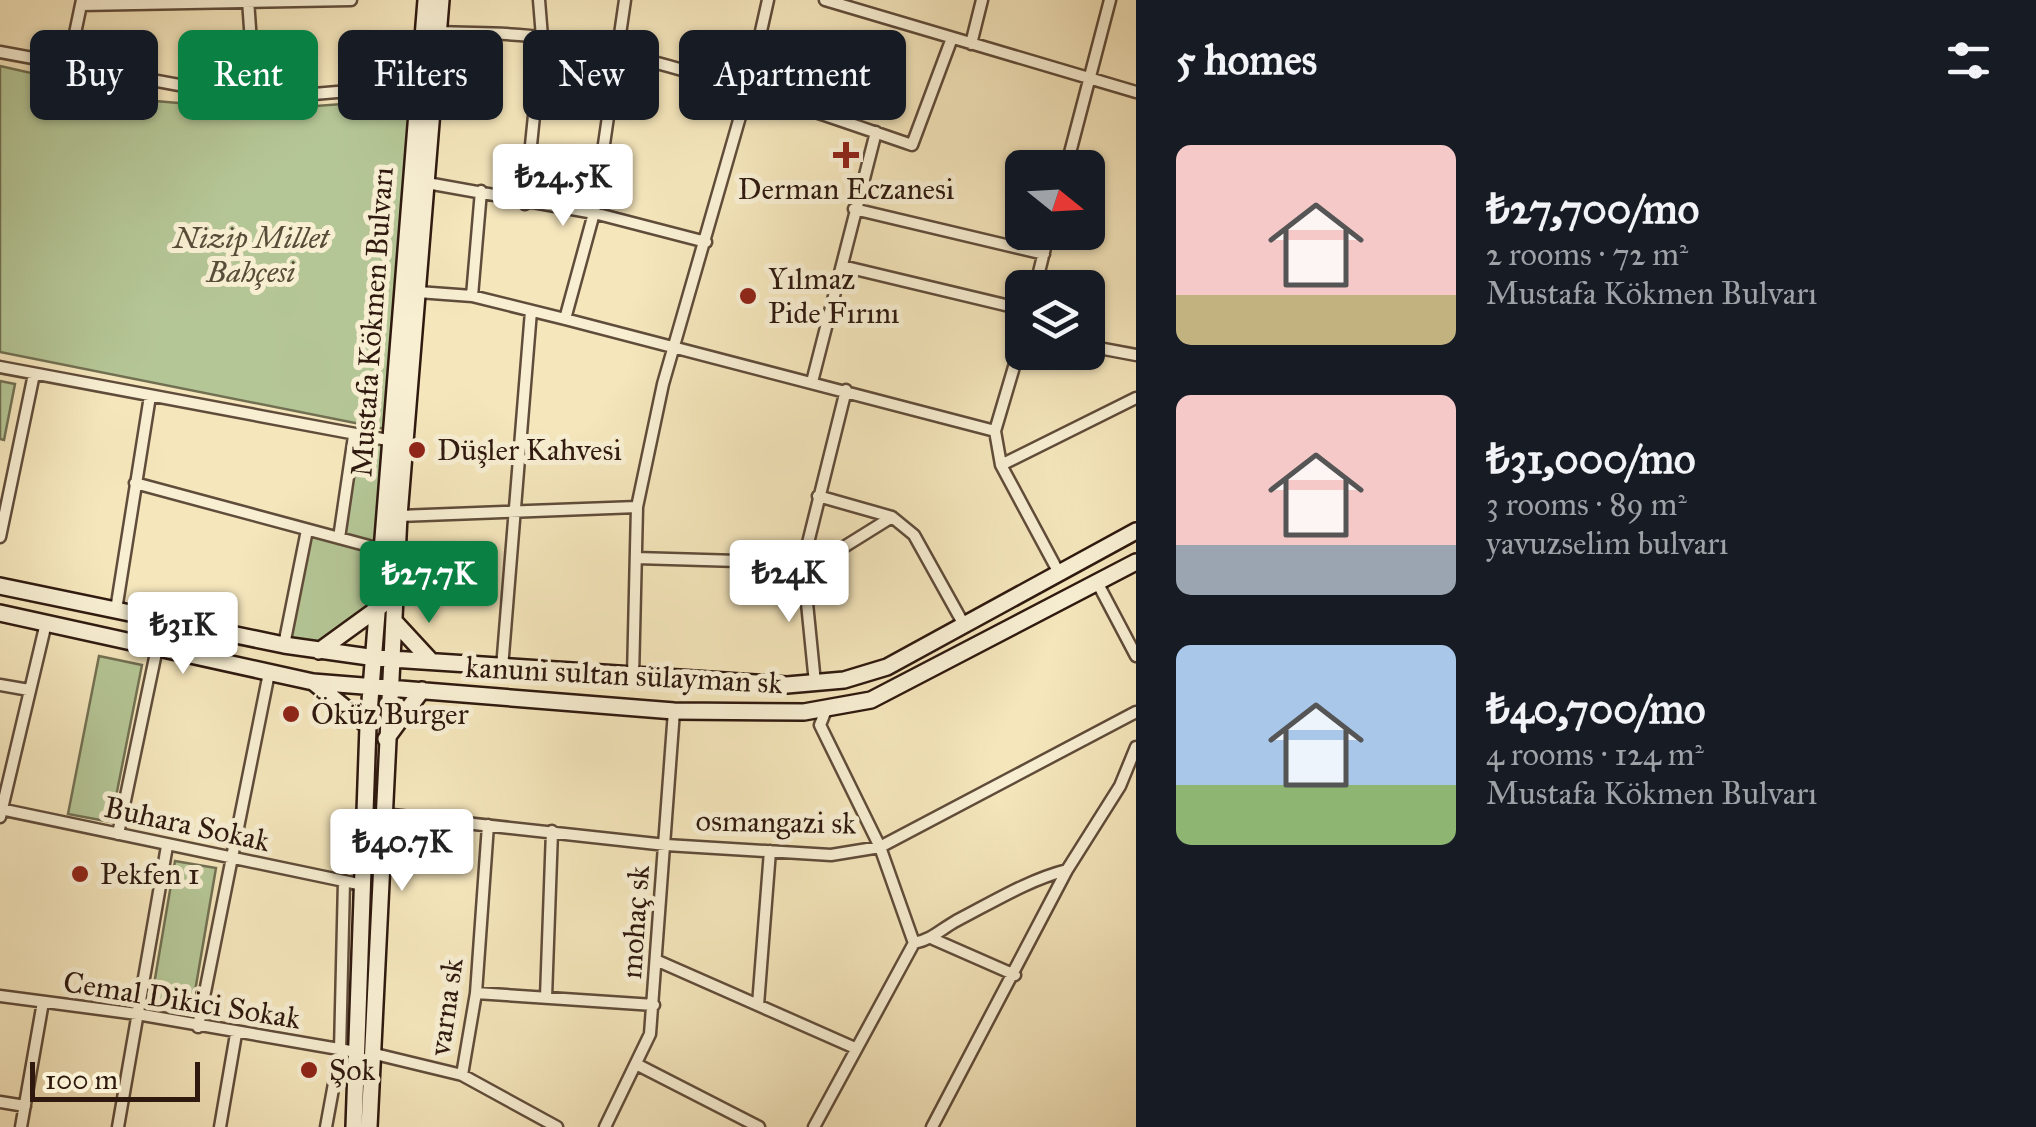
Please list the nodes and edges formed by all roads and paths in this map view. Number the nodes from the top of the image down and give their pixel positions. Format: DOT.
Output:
graph roads {
  1 [pos="248,0"];
  2 [pos="337,0"];
  3 [pos="350,0"];
  4 [pos="426,0"];
  5 [pos="441,0"];
  6 [pos="539,0"];
  7 [pos="625,0"];
  8 [pos="768,0"];
  9 [pos="825,0"];
  10 [pos="868,0"];
  11 [pos="982,0"];
  12 [pos="1110,0"];
  13 [pos="182,1"];
  14 [pos="82,2"];
  15 [pos="865,13"];
  16 [pos="76,30"];
  17 [pos="250,30"];
  18 [pos="424,30"];
  19 [pos="439,30"];
  20 [pos="541,30"];
  21 [pos="620,30"];
  22 [pos="761,30"];
  23 [pos="952,38"];
  24 [pos="972,44"];
  25 [pos="0,52"];
  26 [pos="30,56"];
  27 [pos="1089,81"];
  28 [pos="1136,92"];
  29 [pos="417,120"];
  30 [pos="432,120"];
  31 [pos="534,120"];
  32 [pos="607,120"];
  33 [pos="739,120"];
  34 [pos="840,120"];
  35 [pos="876,132"];
  36 [pos="1071,150"];
  37 [pos="427,182"];
  38 [pos="480,192"];
  39 [pos="525,204"];
  40 [pos="854,209"];
  41 [pos="594,214"];
  42 [pos="706,242"];
  43 [pos="1045,250"];
  44 [pos="1044,254"];
  45 [pos="842,266"];
  46 [pos="1040,270"];
  47 [pos="418,292"];
  48 [pos="472,296"];
  49 [pos="1005,305"];
  50 [pos="530,311"];
  51 [pos="564,318"];
  52 [pos="674,345"];
  53 [pos="1105,348"];
  54 [pos="1136,353"];
  55 [pos="0,367"];
  56 [pos="1013,370"];
  57 [pos="34,374"];
  58 [pos="812,382"];
  59 [pos="846,390"];
  60 [pos="150,396"];
  61 [pos="1136,398"];
  62 [pos="996,431"];
  63 [pos="354,436"];
  64 [pos="394,440"];
  65 [pos="0,461"];
  66 [pos="15,465"];
  67 [pos="1002,465"];
  68 [pos="135,483"];
  69 [pos="818,496"];
  70 [pos="637,507"];
  71 [pos="516,510"];
  72 [pos="400,516"];
  73 [pos="892,518"];
  74 [pos="307,530"];
  75 [pos="1136,532"];
  76 [pos="0,536"];
  77 [pos="339,538"];
  78 [pos="380,550"];
  79 [pos="636,558"];
  80 [pos="1136,562"];
  81 [pos="803,563"];
  82 [pos="1059,573"];
  83 [pos="1097,582"];
  84 [pos="0,586"];
  85 [pos="380,606"];
  86 [pos="116,610"];
  87 [pos="0,613"];
  88 [pos="394,622"];
  89 [pos="46,623"];
  90 [pos="964,624"];
  91 [pos="284,645"];
  92 [pos="157,648"];
  93 [pos="319,651"];
  94 [pos="1136,656"];
  95 [pos="383,658"];
  96 [pos="431,662"];
  97 [pos="502,668"];
  98 [pos="270,673"];
  99 [pos="633,678"];
  100 [pos="314,682"];
  101 [pos="816,684"];
  102 [pos="0,686"];
  103 [pos="381,686"];
  104 [pos="28,690"];
  105 [pos="422,690"];
  106 [pos="674,710"];
  107 [pos="826,710"];
  108 [pos="1136,712"];
  109 [pos="368,726"];
  110 [pos="386,739"];
  111 [pos="1136,747"];
  112 [pos="0,812"];
  113 [pos="383,814"];
  114 [pos="488,825"];
  115 [pos="552,831"];
  116 [pos="118,834"];
  117 [pos="666,845"];
  118 [pos="167,846"];
  119 [pos="880,848"];
  120 [pos="770,851"];
  121 [pos="230,860"];
  122 [pos="1068,870"];
  123 [pos="344,882"];
  124 [pos="363,885"];
  125 [pos="933,940"];
  126 [pos="914,943"];
  127 [pos="658,961"];
  128 [pos="1014,975"];
  129 [pos="476,993"];
  130 [pos="0,996"];
  131 [pos="546,997"];
  132 [pos="44,1002"];
  133 [pos="654,1005"];
  134 [pos="758,1005"];
  135 [pos="136,1014"];
  136 [pos="198,1026"];
  137 [pos="236,1034"];
  138 [pos="854,1048"];
  139 [pos="356,1052"];
  140 [pos="636,1064"];
  141 [pos="462,1075"];
  142 [pos="0,1102"];
  143 [pos="24,1106"];
  144 [pos="21,1127"];
  145 [pos="118,1127"];
  146 [pos="220,1127"];
  147 [pos="326,1127"];
  148 [pos="354,1127"];
  149 [pos="369,1127"];
  150 [pos="556,1127"];
  151 [pos="605,1127"];
  152 [pos="758,1127"];
  153 [pos="814,1127"];
  154 [pos="932,1127"];
  1 -- 2 [label="street"];
  1 -- 13 [label="street"];
  1 -- 17 [label="street"];
  2 -- 3 [label="street"];
  4 -- 18 [label="main road, Mustafa Kökmen Bulvarı"];
  5 -- 19 [label="main road, Mustafa Kökmen Bulvarı"];
  6 -- 20 [label="street"];
  7 -- 21 [label="street"];
  8 -- 22 [label="street"];
  9 -- 15 [label="street"];
  10 -- 15 [label="street"];
  11 -- 24 [label="street"];
  12 -- 27 [label="street"];
  13 -- 14 [label="street"];
  14 -- 16 [label="street"];
  15 -- 23 [label="street"];
  23 -- 24 [label="street"];
  23 -- 35 [label="street"];
  24 -- 27 [label="street"];
  25 -- 26 [label="street"];
  27 -- 28 [label="street"];
  27 -- 36 [label="street"];
  29 -- 64 [label="main road, Mustafa Kökmen Bulvarı"];
  30 -- 37 [label="main road, Mustafa Kökmen Bulvarı"];
  31 -- 39 [label="street"];
  32 -- 41 [label="street"];
  33 -- 42 [label="street"];
  34 -- 35 [label="street"];
  35 -- 40 [label="street"];
  37 -- 38 [label="street"];
  37 -- 47 [label="main road, Mustafa Kökmen Bulvarı"];
  38 -- 39 [label="street"];
  38 -- 48 [label="street"];
  39 -- 41 [label="street"];
  40 -- 44 [label="street"];
  40 -- 45 [label="street"];
  41 -- 42 [label="street"];
  41 -- 51 [label="street"];
  42 -- 52 [label="street"];
  43 -- 44 [label="street"];
  44 -- 46 [label="street"];
  45 -- 49 [label="street"];
  45 -- 58 [label="street"];
  47 -- 48 [label="street"];
  47 -- 72 [label="main road, Mustafa Kökmen Bulvarı"];
  48 -- 50 [label="street"];
  50 -- 51 [label="street"];
  50 -- 71 [label="street"];
  51 -- 52 [label="street"];
  52 -- 58 [label="street"];
  52 -- 70 [label="street"];
  53 -- 54 [label="street"];
  55 -- 57 [label="street"];
  56 -- 62 [label="street"];
  57 -- 60 [label="street"];
  57 -- 66 [label="street"];
  58 -- 59 [label="street"];
  59 -- 62 [label="street"];
  59 -- 69 [label="street"];
  60 -- 63 [label="street"];
  60 -- 68 [label="street"];
  61 -- 67 [label="street"];
  62 -- 67 [label="street"];
  63 -- 64 [label="street"];
  63 -- 77 [label="street"];
  64 -- 78 [label="main road, Mustafa Kökmen Bulvarı"];
  65 -- 66 [label="street"];
  66 -- 76 [label="street"];
  67 -- 82 [label="street"];
  68 -- 74 [label="street"];
  68 -- 86 [label="street"];
  69 -- 73 [label="street"];
  69 -- 81 [label="street"];
  70 -- 71 [label="street"];
  70 -- 79 [label="street"];
  71 -- 72 [label="street"];
  71 -- 97 [label="street"];
  72 -- 88 [label="main road, Mustafa Kökmen Bulvarı"];
  73 -- 81 [label="street"];
  73 -- 90 [label="street"];
  74 -- 77 [label="street"];
  74 -- 91 [label="street"];
  75 -- 82 [label="main road"];
  77 -- 78 [label="street"];
  78 -- 85 [label="main road, Mustafa Kökmen Bulvarı"];
  79 -- 81 [label="street"];
  79 -- 99 [label="street"];
  80 -- 83 [label="main road, kanuni sultan sülayman sk"];
  81 -- 101 [label="street"];
  82 -- 90 [label="main road"];
  83 -- 94 [label="street"];
  83 -- 107 [label="main road, kanuni sultan sülayman sk"];
  84 -- 86 [label="main road"];
  85 -- 93 [label="main road"];
  85 -- 95 [label="main road, Mustafa Kökmen Bulvarı"];
  86 -- 91 [label="main road"];
  87 -- 89 [label="main road, kanuni sultan sülayman sk"];
  88 -- 95 [label="main road, Mustafa Kökmen Bulvarı"];
  88 -- 96 [label="main road"];
  89 -- 92 [label="main road, kanuni sultan sülayman sk"];
  89 -- 104 [label="street"];
  90 -- 101 [label="main road"];
  91 -- 93 [label="main road"];
  92 -- 98 [label="main road, kanuni sultan sülayman sk"];
  92 -- 116 [label="street"];
  93 -- 95 [label="main road"];
  95 -- 96 [label="main road"];
  95 -- 103 [label="main road, Mustafa Kökmen Bulvarı"];
  96 -- 97 [label="main road"];
  97 -- 99 [label="main road"];
  98 -- 100 [label="main road, kanuni sultan sülayman sk"];
  98 -- 121 [label="street"];
  99 -- 101 [label="main road"];
  100 -- 103 [label="main road, kanuni sultan sülayman sk"];
  100 -- 109 [label="main road"];
  102 -- 104 [label="street"];
  103 -- 105 [label="main road, kanuni sultan sülayman sk"];
  103 -- 109 [label="main road, Mustafa Kökmen Bulvarı"];
  103 -- 110 [label="main road"];
  104 -- 112 [label="street"];
  105 -- 106 [label="main road, kanuni sultan sülayman sk"];
  105 -- 110 [label="main road"];
  106 -- 107 [label="main road, kanuni sultan sülayman sk"];
  106 -- 117 [label="street, mohaç sk"];
  107 -- 119 [label="street"];
  108 -- 119 [label="street, osmangazi sk"];
  109 -- 124 [label="main road, Mustafa Kökmen Bulvarı"];
  110 -- 113 [label="main road"];
  111 -- 122 [label="street"];
  112 -- 116 [label="street, Buhara Sokak"];
  113 -- 114 [label="street, osmangazi sk"];
  113 -- 139 [label="main road"];
  114 -- 115 [label="street, osmangazi sk"];
  114 -- 129 [label="street, varna sk"];
  115 -- 117 [label="street, osmangazi sk"];
  115 -- 131 [label="street"];
  116 -- 118 [label="street, Buhara Sokak"];
  117 -- 120 [label="street, osmangazi sk"];
  117 -- 127 [label="street, mohaç sk"];
  118 -- 121 [label="street, Buhara Sokak"];
  118 -- 135 [label="street"];
  119 -- 120 [label="street, osmangazi sk"];
  119 -- 126 [label="street"];
  120 -- 134 [label="street"];
  121 -- 123 [label="street, Buhara Sokak"];
  121 -- 136 [label="street"];
  122 -- 125 [label="street"];
  122 -- 128 [label="street"];
  123 -- 124 [label="street, Buhara Sokak"];
  123 -- 139 [label="street"];
  124 -- 139 [label="main road, Mustafa Kökmen Bulvarı"];
  125 -- 126 [label="street"];
  125 -- 128 [label="street"];
  126 -- 138 [label="street"];
  127 -- 133 [label="street, mohaç sk"];
  127 -- 134 [label="street"];
  128 -- 154 [label="street"];
  129 -- 131 [label="street"];
  129 -- 141 [label="street, varna sk"];
  130 -- 132 [label="street, Cemal Dikici Sokak"];
  131 -- 133 [label="street"];
  132 -- 135 [label="street, Cemal Dikici Sokak"];
  132 -- 143 [label="street"];
  133 -- 140 [label="street, mohaç sk"];
  134 -- 138 [label="street"];
  135 -- 136 [label="street, Cemal Dikici Sokak"];
  135 -- 145 [label="street"];
  136 -- 137 [label="street, Cemal Dikici Sokak"];
  137 -- 139 [label="street, Cemal Dikici Sokak"];
  137 -- 146 [label="street"];
  138 -- 153 [label="street"];
  139 -- 141 [label="street, Cemal Dikici Sokak"];
  139 -- 147 [label="street"];
  139 -- 148 [label="main road, Mustafa Kökmen Bulvarı"];
  139 -- 149 [label="main road"];
  140 -- 151 [label="street, mohaç sk"];
  140 -- 152 [label="street"];
  141 -- 150 [label="street, Cemal Dikici Sokak"];
  142 -- 143 [label="street"];
  143 -- 144 [label="street"];
}
